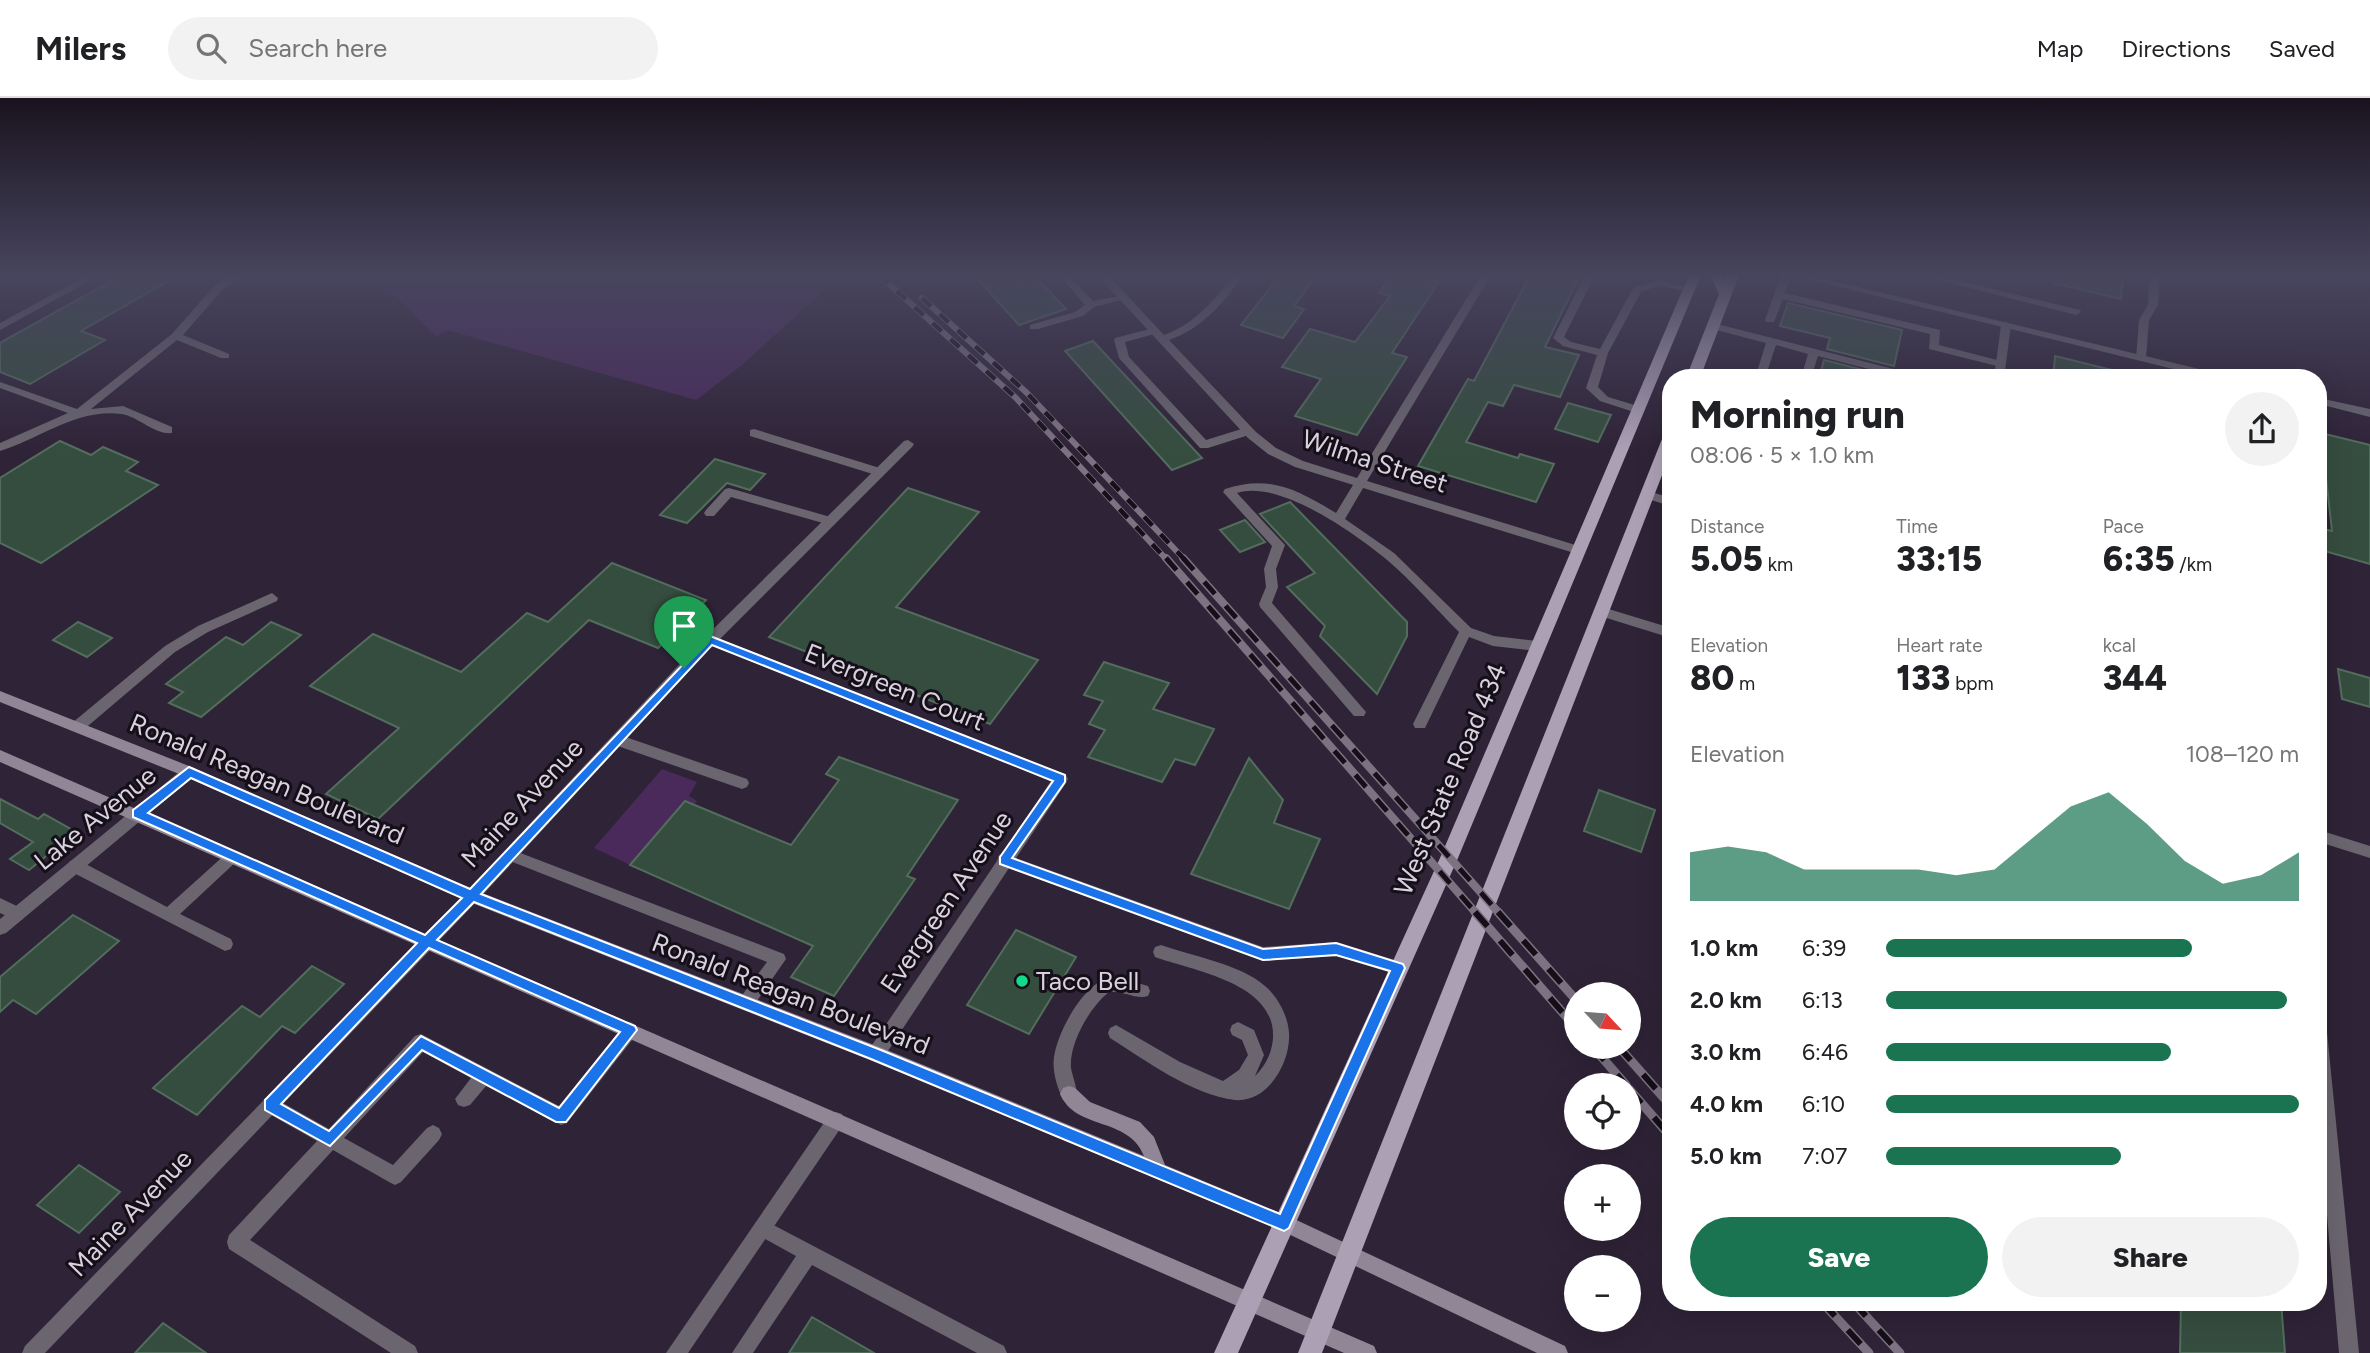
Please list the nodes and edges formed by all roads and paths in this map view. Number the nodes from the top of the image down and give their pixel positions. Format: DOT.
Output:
graph roads {
  1 [pos="178,334"];
  2 [pos="1171,334"];
  3 [pos="1451,334"];
  4 [pos="1560,334"];
  5 [pos="1613,334"];
  6 [pos="1670,334"];
  7 [pos="1710,334"];
  8 [pos="1743,334"];
  9 [pos="1936,334"];
  10 [pos="2005,334"];
  11 [pos="2041,334"];
  12 [pos="2143,334"];
  13 [pos="1158,335"];
  14 [pos="176,336"];
  15 [pos="1772,341"];
  16 [pos="1814,352"];
  17 [pos="1603,353"];
  18 [pos="225,356"];
  19 [pos="2141,358"];
  20 [pos="2001,364"];
  21 [pos="1696,369"];
  22 [pos="1763,369"];
  23 [pos="1809,369"];
  24 [pos="1881,369"];
  25 [pos="2000,369"];
  26 [pos="2187,369"];
  27 [pos="1,385"];
  28 [pos="2327,403"];
  29 [pos="1637,409"];
  30 [pos="2370,413"];
  31 [pos="78,414"];
  32 [pos="169,430"];
  33 [pos="1248,430"];
  34 [pos="754,433"];
  35 [pos="908,444"];
  36 [pos="0,447"];
  37 [pos="879,472"];
  38 [pos="1662,473"];
  39 [pos="1360,483"];
  40 [pos="1647,495"];
  41 [pos="1662,499"];
  42 [pos="710,513"];
  43 [pos="1338,520"];
  44 [pos="830,521"];
  45 [pos="1578,550"];
  46 [pos="272,598"];
  47 [pos="1602,612"];
  48 [pos="1662,628"];
  49 [pos="1466,631"];
  50 [pos="710,640"];
  51 [pos="1537,646"];
  52 [pos="0,696"];
  53 [pos="1359,712"];
  54 [pos="1420,724"];
  55 [pos="77,727"];
  56 [pos="617,740"];
  57 [pos="0,756"];
  58 [pos="189,772"];
  59 [pos="1061,779"];
  60 [pos="742,783"];
  61 [pos="138,814"];
  62 [pos="2327,839"];
  63 [pos="2370,852"];
  64 [pos="510,855"];
  65 [pos="233,856"];
  66 [pos="1004,860"];
  67 [pos="75,866"];
  68 [pos="472,896"];
  69 [pos="0,905"];
  70 [pos="17,914"];
  71 [pos="168,915"];
  72 [pos="0,928"];
  73 [pos="427,942"];
  74 [pos="225,944"];
  75 [pos="1161,953"];
  76 [pos="1398,968"];
  77 [pos="1142,991"];
  78 [pos="746,1003"];
  79 [pos="630,1030"];
  80 [pos="1238,1030"];
  81 [pos="1116,1033"];
  82 [pos="876,1054"];
  83 [pos="484,1076"];
  84 [pos="1226,1088"];
  85 [pos="1069,1094"];
  86 [pos="464,1099"];
  87 [pos="270,1105"];
  88 [pos="2327,1110"];
  89 [pos="836,1120"];
  90 [pos="433,1134"];
  91 [pos="330,1139"];
  92 [pos="1159,1171"];
  93 [pos="1284,1223"];
  94 [pos="762,1228"];
  95 [pos="809,1253"];
  96 [pos="1350,1253"];
  97 [pos="1247,1300"];
  98 [pos="1314,1342"];
  99 [pos="32,1353"];
  100 [pos="408,1353"];
  101 [pos="676,1353"];
  102 [pos="741,1353"];
  103 [pos="997,1353"];
  104 [pos="1226,1353"];
  105 [pos="1367,1353"];
  106 [pos="1558,1353"];
  107 [pos="2348,1353"];
  1 -- 14 [label="street"];
  2 -- 13 [label="street"];
  3 -- 39 [label="street"];
  4 -- 17 [label="street"];
  5 -- 17 [label="street"];
  6 -- 29 [label="main road, West State Road 434"];
  7 -- 21 [label="main road"];
  8 -- 15 [label="street"];
  9 -- 20 [label="street"];
  10 -- 20 [label="street"];
  11 -- 19 [label="street"];
  12 -- 19 [label="street"];
  13 -- 33 [label="street, Wilma Street"];
  13 -- 33 [label="street"];
  14 -- 18 [label="street"];
  14 -- 31 [label="street"];
  15 -- 16 [label="street"];
  15 -- 22 [label="street"];
  16 -- 23 [label="street"];
  16 -- 24 [label="street"];
  17 -- 29 [label="street"];
  19 -- 26 [label="street"];
  20 -- 25 [label="street"];
  27 -- 31 [label="street"];
  28 -- 30 [label="street"];
  29 -- 45 [label="main road, West State Road 434"];
  31 -- 32 [label="street"];
  31 -- 36 [label="street"];
  33 -- 39 [label="street, Wilma Street"];
  34 -- 37 [label="street"];
  35 -- 37 [label="street, Maine Avenue"];
  37 -- 44 [label="street, Maine Avenue"];
  38 -- 40 [label="main road"];
  39 -- 43 [label="street"];
  39 -- 45 [label="street, Wilma Street"];
  40 -- 41 [label="street"];
  40 -- 47 [label="main road"];
  42 -- 44 [label="street"];
  43 -- 49 [label="street"];
  43 -- 53 [label="street"];
  44 -- 50 [label="street, Maine Avenue"];
  45 -- 51 [label="main road, West State Road 434"];
  46 -- 55 [label="street"];
  47 -- 48 [label="street"];
  47 -- 96 [label="main road"];
  49 -- 51 [label="street"];
  49 -- 54 [label="street"];
  50 -- 56 [label="street, Maine Avenue"];
  50 -- 59 [label="street, Evergreen Court"];
  51 -- 76 [label="main road, West State Road 434"];
  52 -- 55 [label="main road, Ronald Reagan Boulevard"];
  55 -- 58 [label="main road, Ronald Reagan Boulevard"];
  56 -- 60 [label="street"];
  56 -- 64 [label="street, Maine Avenue"];
  57 -- 61 [label="main road"];
  58 -- 61 [label="street, Lake Avenue"];
  58 -- 68 [label="main road, Ronald Reagan Boulevard"];
  59 -- 66 [label="street, Evergreen Avenue"];
  61 -- 65 [label="main road"];
  61 -- 67 [label="street, Lake Avenue"];
  62 -- 63 [label="street"];
  64 -- 68 [label="street, Maine Avenue"];
  64 -- 78 [label="street"];
  65 -- 71 [label="street"];
  65 -- 73 [label="main road"];
  66 -- 76 [label="street"];
  66 -- 82 [label="street, Evergreen Avenue"];
  67 -- 70 [label="street, Lake Avenue"];
  67 -- 71 [label="street"];
  68 -- 73 [label="street, Maine Avenue"];
  68 -- 78 [label="main road, Ronald Reagan Boulevard"];
  69 -- 70 [label="street"];
  70 -- 72 [label="street, Lake Avenue"];
  71 -- 74 [label="street"];
  73 -- 79 [label="main road"];
  73 -- 87 [label="street, Maine Avenue"];
  75 -- 84 [label="street"];
  76 -- 93 [label="main road, West State Road 434"];
  77 -- 85 [label="street"];
  78 -- 82 [label="main road, Ronald Reagan Boulevard"];
  79 -- 83 [label="street"];
  79 -- 89 [label="main road"];
  80 -- 84 [label="street"];
  81 -- 84 [label="street"];
  82 -- 92 [label="main road, Ronald Reagan Boulevard"];
  83 -- 86 [label="street"];
  83 -- 91 [label="street"];
  85 -- 92 [label="main road"];
  87 -- 91 [label="street"];
  87 -- 99 [label="street, Maine Avenue"];
  88 -- 107 [label="street"];
  89 -- 94 [label="street"];
  89 -- 97 [label="main road"];
  90 -- 91 [label="street"];
  91 -- 100 [label="street"];
  92 -- 93 [label="main road, Ronald Reagan Boulevard"];
  93 -- 96 [label="main road, Ronald Reagan Boulevard"];
  93 -- 97 [label="main road, West State Road 434"];
  94 -- 95 [label="street"];
  94 -- 101 [label="street"];
  95 -- 102 [label="street"];
  95 -- 103 [label="street"];
  96 -- 98 [label="main road"];
  96 -- 106 [label="main road, Ronald Reagan Boulevard"];
  97 -- 98 [label="main road"];
  97 -- 104 [label="main road, West State Road 434"];
  98 -- 105 [label="main road"];
}
